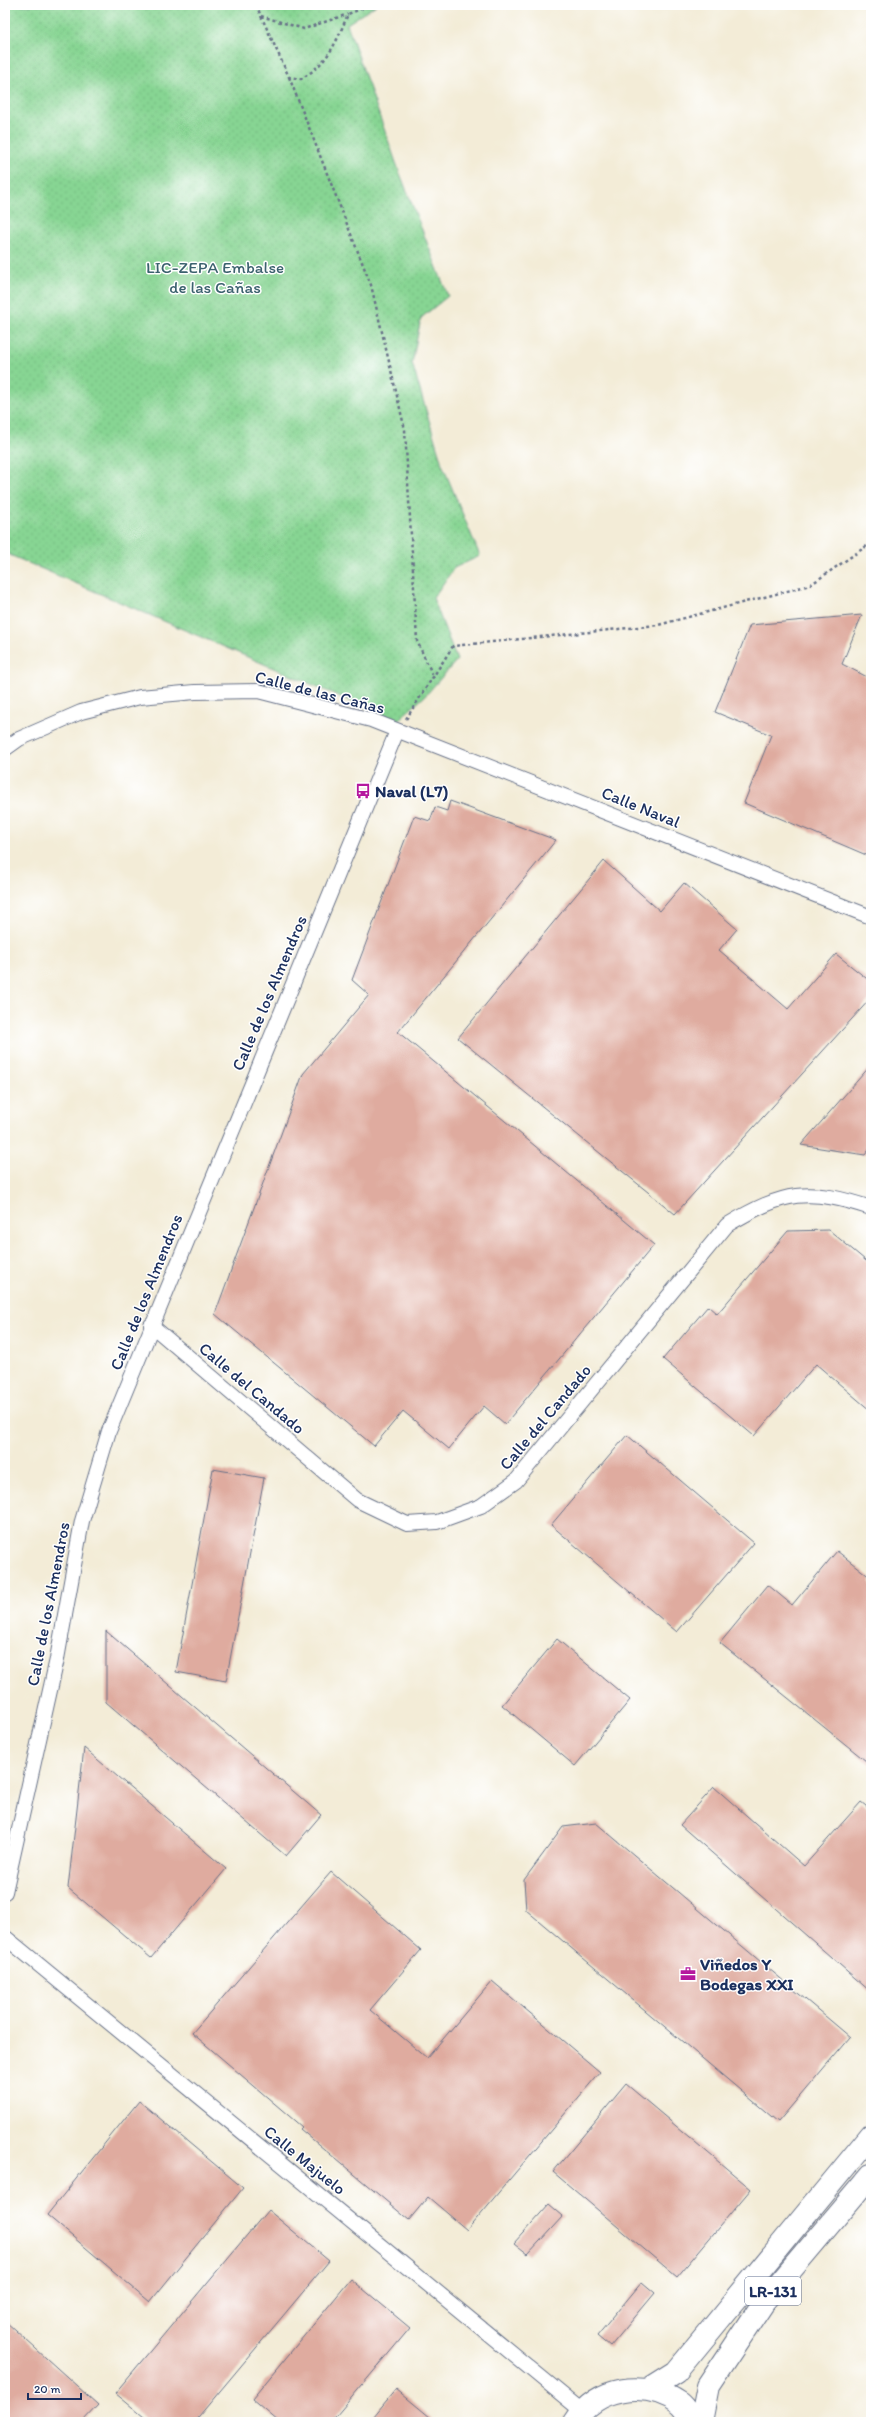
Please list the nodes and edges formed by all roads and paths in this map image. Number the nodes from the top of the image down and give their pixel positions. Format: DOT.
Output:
graph roads {
  1 [pos="256,5"];
  2 [pos="371,5"];
  3 [pos="348,14"];
  4 [pos="261,16"];
  5 [pos="289,76"];
  6 [pos="871,543"];
  7 [pos="434,678"];
  8 [pos="398,731"];
  9 [pos="5,749"];
  10 [pos="871,917"];
  11 [pos="871,1208"];
  12 [pos="151,1326"];
  13 [pos="5,1892"];
  14 [pos="5,1937"];
  15 [pos="871,2135"];
  16 [pos="871,2176"];
  17 [pos="649,2389"];
  18 [pos="578,2416"];
  19 [pos="694,2422"];
  20 [pos="702,2422"];
  1 -- 4 [label="path"];
  2 -- 3 [label="path"];
  3 -- 4 [label="path"];
  3 -- 5 [label="path"];
  4 -- 5 [label="path"];
  5 -- 7 [label="path"];
  6 -- 7 [label="path"];
  7 -- 8 [label="path"];
  8 -- 9 [label="street, Calle de las Cañas"];
  8 -- 10 [label="street, Calle Naval"];
  8 -- 12 [label="street, Calle de los Almendros"];
  11 -- 12 [label="street, Calle del Candado"];
  12 -- 13 [label="street, Calle de los Almendros"];
  14 -- 18 [label="street, Calle Majuelo"];
  15 -- 17 [label="main road, LR-131"];
  16 -- 20 [label="main road, LR-131"];
  17 -- 18 [label="main road, LR-131"];
  17 -- 19 [label="main road, LR-131"];
}
